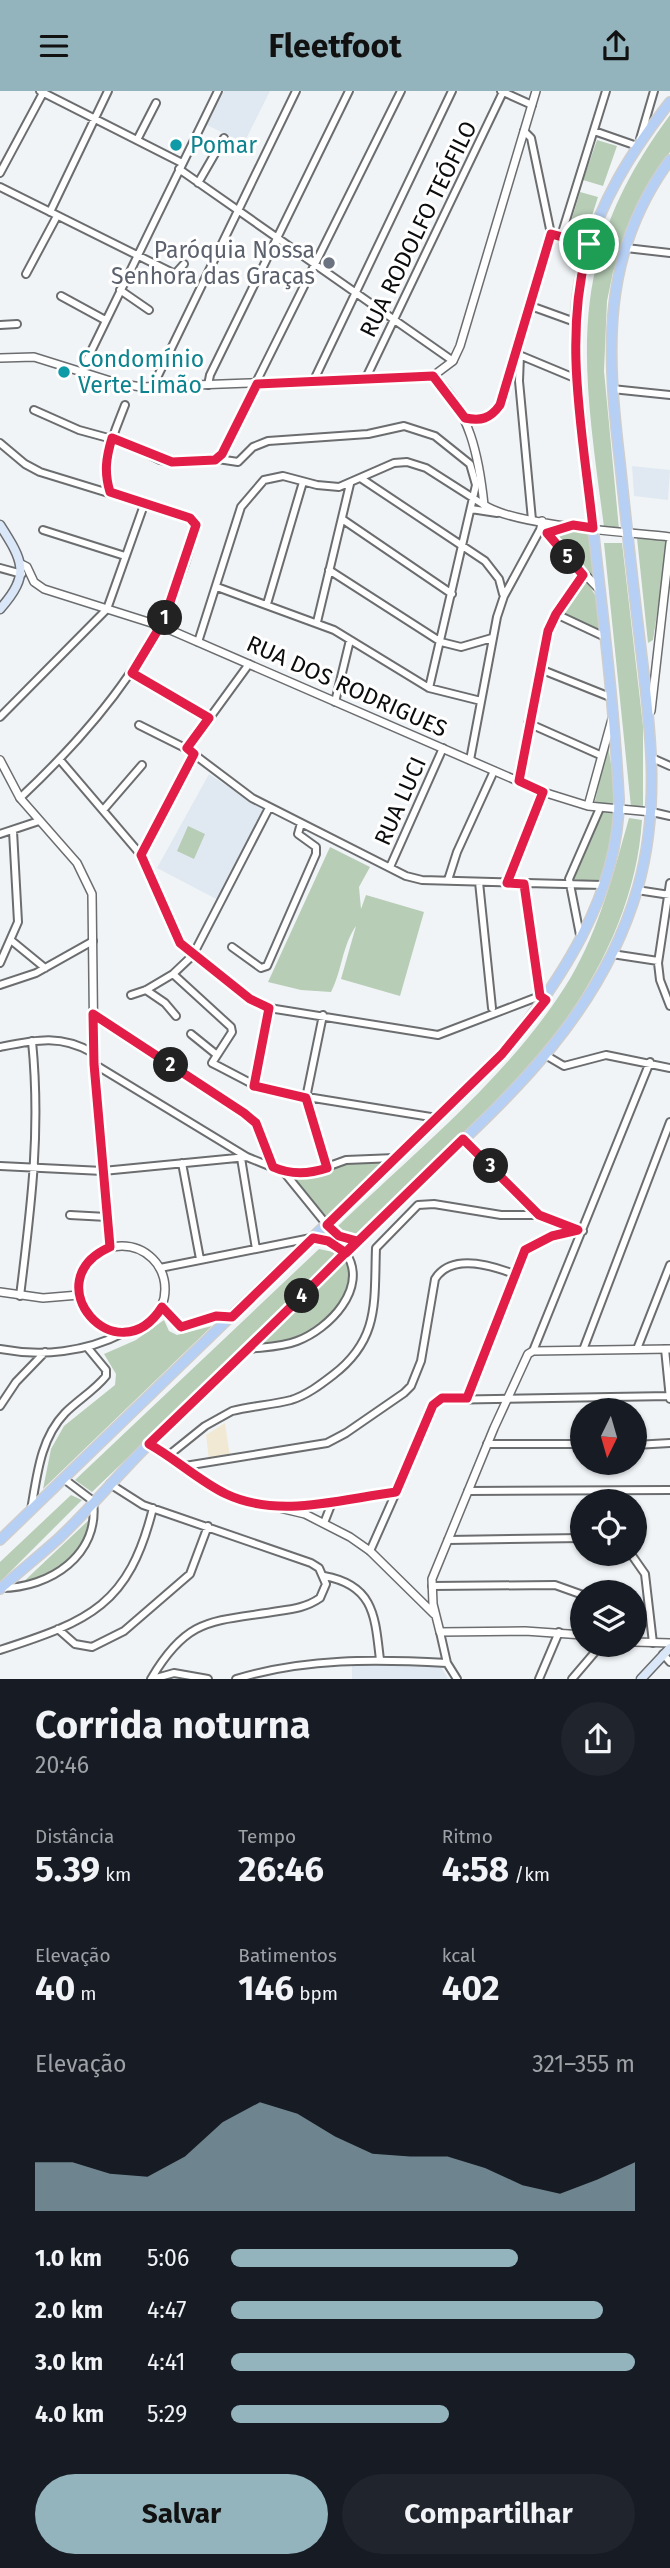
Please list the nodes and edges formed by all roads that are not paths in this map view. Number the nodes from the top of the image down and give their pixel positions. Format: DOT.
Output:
graph roads {
  1 [pos="108,91"];
  2 [pos="218,91"];
  3 [pos="296,91"];
  4 [pos="349,91"];
  5 [pos="401,91"];
  6 [pos="452,91"];
  7 [pos="536,91"];
  8 [pos="606,91"];
  9 [pos="654,91"];
  10 [pos="41,92"];
  11 [pos="502,92"];
  12 [pos="670,102"];
  13 [pos="156,103"];
  14 [pos="532,105"];
  15 [pos="94,118"];
  16 [pos="524,131"];
  17 [pos="594,131"];
  18 [pos="224,138"];
  19 [pos="137,140"];
  20 [pos="638,145"];
  21 [pos="670,160"];
  22 [pos="181,166"];
  23 [pos="0,173"];
  24 [pos="198,183"];
  25 [pos="0,187"];
  26 [pos="236,209"];
  27 [pos="54,214"];
  28 [pos="551,234"];
  29 [pos="561,236"];
  30 [pos="277,237"];
  31 [pos="589,244"];
  32 [pos="625,248"];
  33 [pos="670,253"];
  34 [pos="137,255"];
  35 [pos="316,263"];
  36 [pos="184,264"];
  37 [pos="26,274"];
  38 [pos="120,290"];
  39 [pos="354,291"];
  40 [pos="61,296"];
  41 [pos="528,305"];
  42 [pos="149,310"];
  43 [pos="394,319"];
  44 [pos="105,320"];
  45 [pos="575,322"];
  46 [pos="17,324"];
  47 [pos="0,325"];
  48 [pos="517,354"];
  49 [pos="0,358"];
  50 [pos="453,361"];
  51 [pos="82,370"];
  52 [pos="433,376"];
  53 [pos="577,379"];
  54 [pos="365,380"];
  55 [pos="313,382"];
  56 [pos="257,384"];
  57 [pos="208,385"];
  58 [pos="152,388"];
  59 [pos="612,389"];
  60 [pos="670,395"];
  61 [pos="125,405"];
  62 [pos="34,410"];
  63 [pos="465,418"];
  64 [pos="112,438"];
  65 [pos="0,443"];
  66 [pos="218,459"];
  67 [pos="362,479"];
  68 [pos="303,482"];
  69 [pos="350,484"];
  70 [pos="110,492"];
  71 [pos="473,498"];
  72 [pos="144,505"];
  73 [pos="484,505"];
  74 [pos="471,509"];
  75 [pos="499,513"];
  76 [pos="342,519"];
  77 [pos="531,520"];
  78 [pos="0,525"];
  79 [pos="573,525"];
  80 [pos="543,527"];
  81 [pos="593,528"];
  82 [pos="43,530"];
  83 [pos="627,533"];
  84 [pos="670,537"];
  85 [pos="670,543"];
  86 [pos="462,545"];
  87 [pos="125,556"];
  88 [pos="0,568"];
  89 [pos="22,569"];
  90 [pos="330,570"];
  91 [pos="583,575"];
  92 [pos="217,587"];
  93 [pos="598,588"];
  94 [pos="452,594"];
  95 [pos="504,596"];
  96 [pos="267,604"];
  97 [pos="0,609"];
  98 [pos="107,609"];
  99 [pos="556,614"];
  100 [pos="317,622"];
  101 [pos="161,626"];
  102 [pos="603,636"];
  103 [pos="492,638"];
  104 [pos="350,640"];
  105 [pos="198,642"];
  106 [pos="441,642"];
  107 [pos="249,664"];
  108 [pos="540,669"];
  109 [pos="132,673"];
  110 [pos="429,688"];
  111 [pos="610,697"];
  112 [pos="481,701"];
  113 [pos="335,702"];
  114 [pos="0,717"];
  115 [pos="209,718"];
  116 [pos="613,718"];
  117 [pos="650,719"];
  118 [pos="528,723"];
  119 [pos="139,725"];
  120 [pos="187,748"];
  121 [pos="443,748"];
  122 [pos="194,754"];
  123 [pos="600,755"];
  124 [pos="652,758"];
  125 [pos="60,760"];
  126 [pos="470,760"];
  127 [pos="1,762"];
  128 [pos="142,765"];
  129 [pos="670,766"];
  130 [pos="494,771"];
  131 [pos="519,781"];
  132 [pos="543,792"];
  133 [pos="20,798"];
  134 [pos="588,806"];
  135 [pos="270,808"];
  136 [pos="600,808"];
  137 [pos="104,809"];
  138 [pos="619,810"];
  139 [pos="652,812"];
  140 [pos="670,816"];
  141 [pos="39,821"];
  142 [pos="301,824"];
  143 [pos="13,831"];
  144 [pos="0,834"];
  145 [pos="141,855"];
  146 [pos="390,867"];
  147 [pos="448,880"];
  148 [pos="479,882"];
  149 [pos="507,883"];
  150 [pos="670,883"];
  151 [pos="524,884"];
  152 [pos="570,885"];
  153 [pos="602,885"];
  154 [pos="638,890"];
  155 [pos="669,894"];
  156 [pos="580,936"];
  157 [pos="12,941"];
  158 [pos="93,941"];
  159 [pos="232,947"];
  160 [pos="611,954"];
  161 [pos="193,955"];
  162 [pos="658,961"];
  163 [pos="0,963"];
  164 [pos="45,968"];
  165 [pos="173,974"];
  166 [pos="0,985"];
  167 [pos="146,990"];
  168 [pos="131,995"];
  169 [pos="543,998"];
  170 [pos="670,1006"];
  171 [pos="269,1008"];
  172 [pos="492,1009"];
  173 [pos="93,1014"];
  174 [pos="323,1015"];
  175 [pos="176,1016"];
  176 [pos="191,1034"];
  177 [pos="32,1041"];
  178 [pos="0,1047"];
  179 [pos="93,1053"];
  180 [pos="217,1055"];
  181 [pos="547,1056"];
  182 [pos="650,1062"];
  183 [pos="94,1064"];
  184 [pos="670,1068"];
  185 [pos="254,1086"];
  186 [pos="306,1098"];
  187 [pos="437,1118"];
  188 [pos="670,1122"];
  189 [pos="463,1139"];
  190 [pos="244,1157"];
  191 [pos="398,1158"];
  192 [pos="182,1163"];
  193 [pos="0,1166"];
  194 [pos="273,1167"];
  195 [pos="36,1168"];
  196 [pos="327,1168"];
  197 [pos="103,1171"];
  198 [pos="284,1172"];
  199 [pos="70,1215"];
  200 [pos="539,1215"];
  201 [pos="107,1217"];
  202 [pos="327,1225"];
  203 [pos="580,1230"];
  204 [pos="313,1238"];
  205 [pos="357,1241"];
  206 [pos="110,1247"];
  207 [pos="256,1249"];
  208 [pos="346,1253"];
  209 [pos="200,1259"];
  210 [pos="670,1265"];
  211 [pos="160,1268"];
  212 [pos="514,1274"];
  213 [pos="0,1292"];
  214 [pos="79,1295"];
  215 [pos="20,1297"];
  216 [pos="162,1307"];
  217 [pos="232,1317"];
  218 [pos="123,1333"];
  219 [pos="87,1347"];
  220 [pos="0,1349"];
  221 [pos="248,1349"];
  222 [pos="637,1349"];
  223 [pos="667,1349"];
  224 [pos="583,1350"];
  225 [pos="533,1351"];
  226 [pos="45,1352"];
  227 [pos="670,1397"];
  228 [pos="467,1398"];
  229 [pos="507,1398"];
  230 [pos="0,1406"];
  231 [pos="670,1443"];
  232 [pos="149,1444"];
  233 [pos="487,1444"];
  234 [pos="570,1444"];
  235 [pos="648,1444"];
  236 [pos="169,1455"];
  237 [pos="185,1466"];
  238 [pos="64,1479"];
  239 [pos="110,1484"];
  240 [pos="670,1490"];
  241 [pos="468,1491"];
  242 [pos="396,1492"];
  243 [pos="333,1500"];
  244 [pos="93,1501"];
  245 [pos="153,1508"];
  246 [pos="281,1508"];
  247 [pos="30,1510"];
  248 [pos="324,1523"];
  249 [pos="208,1526"];
  250 [pos="2,1537"];
  251 [pos="570,1538"];
  252 [pos="448,1539"];
  253 [pos="370,1551"];
  254 [pos="641,1566"];
  255 [pos="324,1576"];
  256 [pos="432,1586"];
  257 [pos="0,1588"];
  258 [pos="570,1590"];
  259 [pos="435,1615"];
  260 [pos="58,1629"];
  261 [pos="440,1632"];
  262 [pos="559,1632"];
  263 [pos="570,1633"];
  264 [pos="647,1643"];
  265 [pos="653,1643"];
  266 [pos="668,1648"];
  267 [pos="0,1650"];
  268 [pos="591,1657"];
  269 [pos="380,1660"];
  270 [pos="670,1662"];
  271 [pos="447,1663"];
  272 [pos="262,1671"];
  273 [pos="152,1679"];
  274 [pos="207,1679"];
  275 [pos="236,1679"];
  276 [pos="257,1679"];
  277 [pos="457,1679"];
  278 [pos="540,1679"];
  279 [pos="572,1679"];
  280 [pos="641,1679"];
  1 -- 15 [label="street"];
  2 -- 22 [label="street"];
  3 -- 26 [label="street"];
  4 -- 30 [label="street"];
  5 -- 35 [label="street"];
  6 -- 39 [label="street"];
  7 -- 14 [label="street"];
  8 -- 17 [label="street"];
  9 -- 20 [label="street"];
  10 -- 15 [label="street"];
  10 -- 23 [label="street"];
  11 -- 14 [label="street"];
  11 -- 43 [label="street, RUA RODOLFO TEÓFILO"];
  12 -- 20 [label="main road"];
  13 -- 19 [label="street"];
  14 -- 16 [label="street"];
  15 -- 19 [label="street"];
  15 -- 27 [label="street"];
  16 -- 28 [label="street"];
  16 -- 50 [label="street"];
  17 -- 20 [label="street"];
  17 -- 29 [label="street"];
  18 -- 24 [label="street"];
  19 -- 22 [label="street"];
  20 -- 31 [label="main road"];
  21 -- 32 [label="main road"];
  22 -- 24 [label="street"];
  22 -- 34 [label="street"];
  24 -- 26 [label="street"];
  25 -- 27 [label="street"];
  26 -- 30 [label="street"];
  26 -- 58 [label="street"];
  27 -- 34 [label="street"];
  27 -- 37 [label="street"];
  28 -- 29 [label="street"];
  28 -- 41 [label="street"];
  29 -- 31 [label="street"];
  30 -- 35 [label="street"];
  30 -- 57 [label="street"];
  31 -- 45 [label="main road"];
  32 -- 33 [label="street"];
  32 -- 59 [label="main road"];
  34 -- 36 [label="street"];
  34 -- 38 [label="street"];
  35 -- 39 [label="street"];
  35 -- 56 [label="street"];
  38 -- 42 [label="street"];
  38 -- 44 [label="street"];
  39 -- 43 [label="street"];
  39 -- 55 [label="street"];
  40 -- 44 [label="street"];
  41 -- 45 [label="street"];
  41 -- 48 [label="street"];
  43 -- 50 [label="street"];
  43 -- 54 [label="street, RUA RODOLFO TEÓFILO"];
  44 -- 51 [label="street"];
  45 -- 53 [label="main road"];
  46 -- 47 [label="street"];
  48 -- 53 [label="street"];
  48 -- 63 [label="street"];
  48 -- 77 [label="street"];
  49 -- 51 [label="street"];
  50 -- 52 [label="street"];
  51 -- 58 [label="street"];
  52 -- 54 [label="street"];
  52 -- 63 [label="street"];
  53 -- 81 [label="main road"];
  54 -- 55 [label="street"];
  55 -- 56 [label="street"];
  56 -- 57 [label="street"];
  56 -- 66 [label="street"];
  57 -- 58 [label="street"];
  59 -- 60 [label="street"];
  59 -- 83 [label="main road"];
  61 -- 64 [label="street"];
  62 -- 64 [label="street"];
  63 -- 73 [label="street"];
  64 -- 66 [label="street"];
  64 -- 70 [label="street"];
  65 -- 70 [label="street"];
  66 -- 71 [label="street"];
  67 -- 69 [label="street"];
  67 -- 71 [label="street"];
  67 -- 86 [label="street"];
  68 -- 69 [label="street"];
  68 -- 92 [label="street"];
  68 -- 96 [label="street"];
  69 -- 76 [label="street"];
  70 -- 72 [label="street"];
  71 -- 73 [label="street"];
  71 -- 74 [label="street"];
  72 -- 87 [label="street"];
  72 -- 101 [label="street"];
  73 -- 75 [label="street"];
  74 -- 75 [label="street"];
  74 -- 86 [label="street"];
  75 -- 77 [label="street"];
  76 -- 90 [label="street"];
  76 -- 94 [label="street"];
  77 -- 80 [label="street"];
  78 -- 89 [label="main road"];
  79 -- 80 [label="street"];
  79 -- 80 [label="street"];
  79 -- 81 [label="street"];
  80 -- 91 [label="street"];
  80 -- 95 [label="street"];
  81 -- 83 [label="street"];
  81 -- 93 [label="main road"];
  82 -- 87 [label="street"];
  83 -- 84 [label="street"];
  83 -- 117 [label="main road"];
  85 -- 117 [label="street"];
  86 -- 94 [label="street"];
  86 -- 95 [label="street"];
  87 -- 98 [label="street"];
  88 -- 89 [label="street"];
  89 -- 97 [label="main road"];
  89 -- 98 [label="street, RUA DOS RODRIGUES"];
  90 -- 100 [label="street"];
  90 -- 106 [label="street"];
  91 -- 93 [label="street"];
  91 -- 99 [label="street"];
  92 -- 96 [label="street"];
  92 -- 105 [label="street"];
  93 -- 102 [label="main road"];
  94 -- 106 [label="street"];
  95 -- 103 [label="street"];
  96 -- 100 [label="street"];
  98 -- 101 [label="street, RUA DOS RODRIGUES"];
  98 -- 114 [label="street"];
  99 -- 102 [label="street"];
  99 -- 108 [label="street"];
  100 -- 104 [label="street"];
  101 -- 105 [label="street, RUA DOS RODRIGUES"];
  101 -- 109 [label="street"];
  102 -- 111 [label="main road"];
  103 -- 106 [label="street"];
  103 -- 112 [label="street"];
  104 -- 110 [label="street"];
  104 -- 113 [label="street"];
  105 -- 107 [label="street, RUA DOS RODRIGUES"];
  106 -- 110 [label="street"];
  107 -- 113 [label="street, RUA DOS RODRIGUES"];
  107 -- 115 [label="street"];
  108 -- 111 [label="street"];
  108 -- 118 [label="street"];
  109 -- 115 [label="street"];
  109 -- 125 [label="street"];
  110 -- 112 [label="street"];
  111 -- 116 [label="main road"];
  112 -- 126 [label="street"];
  113 -- 121 [label="street, RUA DOS RODRIGUES"];
  115 -- 120 [label="street"];
  116 -- 123 [label="street"];
  116 -- 138 [label="main road"];
  117 -- 124 [label="main road"];
  118 -- 123 [label="street"];
  118 -- 131 [label="street"];
  119 -- 120 [label="street"];
  120 -- 122 [label="street"];
  121 -- 126 [label="street, RUA DOS RODRIGUES"];
  121 -- 146 [label="street, RUA LUCI"];
  122 -- 135 [label="street"];
  122 -- 145 [label="street"];
  123 -- 134 [label="street"];
  124 -- 129 [label="street"];
  124 -- 139 [label="main road"];
  125 -- 133 [label="street"];
  125 -- 137 [label="street"];
  126 -- 130 [label="street, RUA DOS RODRIGUES"];
  127 -- 133 [label="street"];
  128 -- 137 [label="street"];
  130 -- 131 [label="street, RUA DOS RODRIGUES"];
  130 -- 147 [label="street"];
  131 -- 132 [label="street, RUA DOS RODRIGUES"];
  132 -- 134 [label="street, RUA DOS RODRIGUES"];
  132 -- 149 [label="street"];
  133 -- 141 [label="street"];
  134 -- 136 [label="street, RUA DOS RODRIGUES"];
  135 -- 142 [label="street"];
  135 -- 161 [label="street"];
  136 -- 138 [label="street, RUA DOS RODRIGUES"];
  136 -- 152 [label="street"];
  137 -- 145 [label="street"];
  138 -- 139 [label="street, RUA DOS RODRIGUES"];
  138 -- 153 [label="main road"];
  139 -- 140 [label="street, RUA DOS RODRIGUES"];
  139 -- 154 [label="main road"];
  141 -- 143 [label="street"];
  141 -- 158 [label="street"];
  142 -- 146 [label="street"];
  142 -- 159 [label="street"];
  143 -- 144 [label="street"];
  143 -- 157 [label="street"];
  145 -- 161 [label="street"];
  146 -- 147 [label="street"];
  147 -- 148 [label="street"];
  148 -- 149 [label="street"];
  148 -- 172 [label="street"];
  149 -- 151 [label="street"];
  150 -- 155 [label="street"];
  151 -- 152 [label="street"];
  151 -- 169 [label="street"];
  152 -- 153 [label="street"];
  152 -- 156 [label="street"];
  153 -- 156 [label="main road"];
  154 -- 155 [label="street"];
  154 -- 160 [label="main road"];
  155 -- 162 [label="street"];
  156 -- 169 [label="main road"];
  157 -- 163 [label="street"];
  157 -- 164 [label="street"];
  158 -- 164 [label="street"];
  158 -- 173 [label="street"];
  160 -- 162 [label="street"];
  160 -- 181 [label="main road"];
  161 -- 165 [label="street"];
  161 -- 171 [label="street"];
  162 -- 170 [label="street"];
  164 -- 166 [label="street"];
  165 -- 167 [label="street"];
  165 -- 180 [label="street"];
  167 -- 168 [label="street"];
  167 -- 175 [label="street"];
  169 -- 174 [label="street"];
  169 -- 187 [label="main road"];
  171 -- 174 [label="street"];
  171 -- 185 [label="street"];
  173 -- 179 [label="street"];
  173 -- 194 [label="street"];
  174 -- 186 [label="street"];
  176 -- 180 [label="street"];
  177 -- 178 [label="street"];
  177 -- 179 [label="street"];
  177 -- 195 [label="street"];
  179 -- 183 [label="street"];
  180 -- 185 [label="street"];
  181 -- 182 [label="street"];
  181 -- 189 [label="main road"];
  182 -- 184 [label="street"];
  182 -- 203 [label="street"];
  183 -- 190 [label="street"];
  183 -- 197 [label="street"];
  185 -- 186 [label="street"];
  186 -- 187 [label="street"];
  186 -- 196 [label="street"];
  187 -- 191 [label="main road"];
  188 -- 224 [label="street"];
  189 -- 200 [label="street"];
  189 -- 205 [label="main road"];
  190 -- 192 [label="street"];
  190 -- 194 [label="street"];
  190 -- 207 [label="street"];
  191 -- 196 [label="street"];
  191 -- 202 [label="main road"];
  192 -- 197 [label="street"];
  192 -- 209 [label="street"];
  193 -- 195 [label="street"];
  194 -- 198 [label="street"];
  195 -- 197 [label="street"];
  195 -- 215 [label="street"];
  196 -- 198 [label="street"];
  197 -- 201 [label="street"];
  198 -- 202 [label="street"];
  199 -- 201 [label="street"];
  200 -- 203 [label="street"];
  200 -- 236 [label="street"];
  201 -- 206 [label="street"];
  202 -- 204 [label="main road"];
  202 -- 205 [label="main road"];
  203 -- 212 [label="street"];
  203 -- 225 [label="street"];
  204 -- 207 [label="street"];
  204 -- 208 [label="main road"];
  204 -- 217 [label="main road"];
  205 -- 208 [label="main road"];
  206 -- 211 [label="street"];
  206 -- 214 [label="street"];
  207 -- 209 [label="street"];
  208 -- 221 [label="main road"];
  208 -- 221 [label="street"];
  209 -- 211 [label="street"];
  210 -- 222 [label="street"];
  211 -- 216 [label="street"];
  212 -- 228 [label="street"];
  212 -- 237 [label="street"];
  213 -- 215 [label="street"];
  214 -- 215 [label="street"];
  214 -- 218 [label="street"];
  216 -- 217 [label="street"];
  216 -- 218 [label="street"];
  217 -- 238 [label="main road"];
  218 -- 219 [label="street"];
  219 -- 226 [label="street"];
  219 -- 247 [label="street"];
  220 -- 226 [label="street"];
  221 -- 232 [label="main road"];
  222 -- 223 [label="street"];
  222 -- 224 [label="street"];
  223 -- 227 [label="street"];
  224 -- 225 [label="street"];
  225 -- 229 [label="street"];
  226 -- 230 [label="street"];
  227 -- 229 [label="street"];
  228 -- 229 [label="street"];
  228 -- 242 [label="street"];
  229 -- 233 [label="street"];
  231 -- 235 [label="street"];
  232 -- 236 [label="street"];
  232 -- 239 [label="main road"];
  233 -- 234 [label="street"];
  233 -- 241 [label="street"];
  236 -- 237 [label="street"];
  237 -- 246 [label="street"];
  238 -- 244 [label="street"];
  238 -- 247 [label="main road"];
  239 -- 244 [label="main road"];
  239 -- 245 [label="street"];
  240 -- 241 [label="street"];
  241 -- 252 [label="street"];
  242 -- 243 [label="street"];
  242 -- 253 [label="street"];
  243 -- 246 [label="street"];
  243 -- 248 [label="street"];
  244 -- 257 [label="main road"];
  244 -- 257 [label="street"];
  245 -- 249 [label="street"];
  245 -- 260 [label="street"];
  246 -- 248 [label="street"];
  247 -- 250 [label="main road"];
  248 -- 253 [label="street"];
  249 -- 255 [label="street"];
  249 -- 260 [label="street"];
  251 -- 252 [label="street"];
  252 -- 256 [label="street"];
  253 -- 259 [label="street"];
  254 -- 265 [label="street"];
  255 -- 269 [label="street"];
  255 -- 273 [label="street"];
  256 -- 258 [label="street"];
  256 -- 259 [label="street"];
  259 -- 261 [label="street"];
  260 -- 267 [label="street"];
  261 -- 262 [label="street"];
  261 -- 271 [label="street"];
  262 -- 263 [label="street"];
  262 -- 278 [label="street"];
  264 -- 265 [label="street"];
  265 -- 266 [label="street"];
  266 -- 270 [label="street"];
  266 -- 280 [label="main road"];
  268 -- 279 [label="street"];
  269 -- 271 [label="street"];
  269 -- 272 [label="street"];
  271 -- 277 [label="street"];
  272 -- 275 [label="street"];
  272 -- 276 [label="street"];
  273 -- 274 [label="street"];
}
